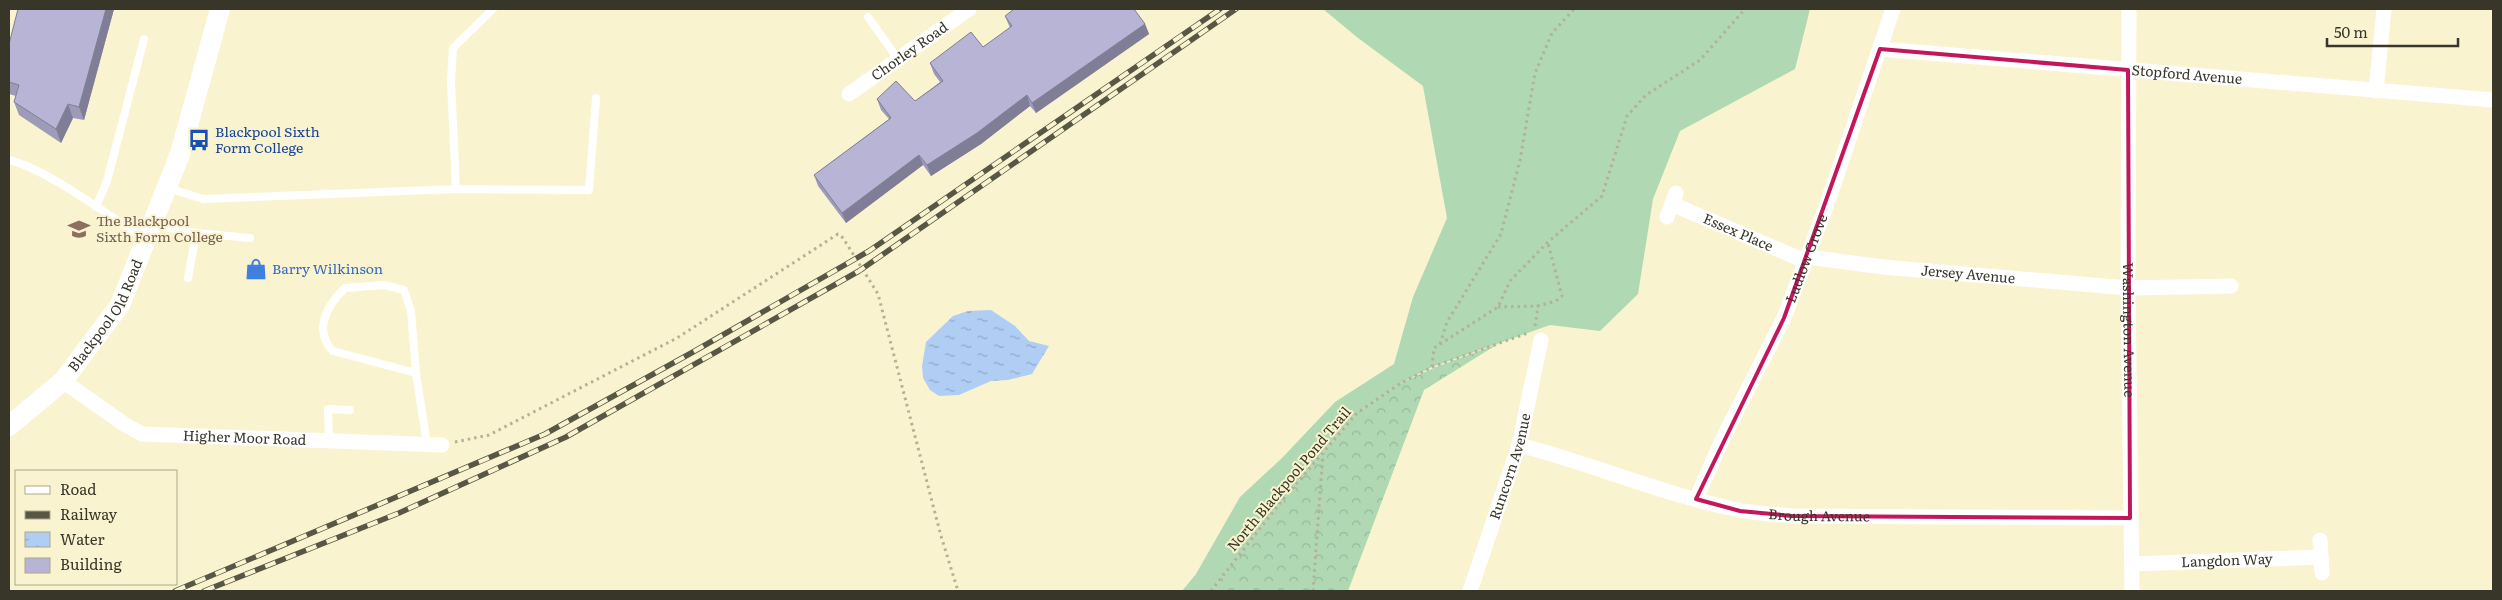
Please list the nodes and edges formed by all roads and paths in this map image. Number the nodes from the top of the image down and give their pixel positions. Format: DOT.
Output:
graph roads {
  1 [pos="220,9"];
  2 [pos="493,9"];
  3 [pos="969,9"];
  4 [pos="1574,9"];
  5 [pos="1745,9"];
  6 [pos="1893,9"];
  7 [pos="2129,9"];
  8 [pos="2384,9"];
  9 [pos="868,17"];
  10 [pos="144,38"];
  11 [pos="1880,49"];
  12 [pos="898,59"];
  13 [pos="2128,70"];
  14 [pos="2376,91"];
  15 [pos="849,94"];
  16 [pos="596,98"];
  17 [pos="2493,100"];
  18 [pos="9,160"];
  19 [pos="166,188"];
  20 [pos="456,189"];
  21 [pos="1672,205"];
  22 [pos="96,207"];
  23 [pos="149,232"];
  24 [pos="196,233"];
  25 [pos="250,238"];
  26 [pos="1548,242"];
  27 [pos="1807,259"];
  28 [pos="188,278"];
  29 [pos="2231,286"];
  30 [pos="2128,288"];
  31 [pos="1538,306"];
  32 [pos="1498,307"];
  33 [pos="1541,340"];
  34 [pos="1440,344"];
  35 [pos="1432,368"];
  36 [pos="416,373"];
  37 [pos="63,381"];
  38 [pos="350,410"];
  39 [pos="9,426"];
  40 [pos="329,442"];
  41 [pos="435,444"];
  42 [pos="1519,445"];
  43 [pos="1323,453"];
  44 [pos="1696,499"];
  45 [pos="2130,518"];
  46 [pos="2320,540"];
  47 [pos="2322,557"];
  48 [pos="2133,564"];
  49 [pos="2322,572"];
  50 [pos="958,591"];
  51 [pos="1211,591"];
  52 [pos="1313,591"];
  53 [pos="1471,591"];
  54 [pos="2132,591"];
  1 -- 19 [label="main road, Blackpool Old Road"];
  2 -- 20 [label="lane"];
  3 -- 12 [label="street, Chorley Road"];
  4 -- 34 [label="path"];
  5 -- 26 [label="path"];
  6 -- 11 [label="street, Ludlow Grove"];
  7 -- 13 [label="street, Washington Avenue"];
  8 -- 14 [label="street"];
  9 -- 12 [label="lane"];
  10 -- 22 [label="lane"];
  11 -- 13 [label="street, Stopford Avenue"];
  11 -- 27 [label="street, Ludlow Grove"];
  12 -- 15 [label="street, Chorley Road"];
  13 -- 14 [label="street, Stopford Avenue"];
  13 -- 30 [label="street, Washington Avenue"];
  14 -- 17 [label="street, Stopford Avenue"];
  16 -- 20 [label="lane"];
  18 -- 22 [label="lane"];
  19 -- 20 [label="lane"];
  19 -- 23 [label="main road, Blackpool Old Road"];
  21 -- 27 [label="street, Essex Place"];
  22 -- 23 [label="lane"];
  23 -- 24 [label="lane"];
  23 -- 37 [label="main road, Blackpool Old Road"];
  24 -- 25 [label="lane"];
  24 -- 28 [label="lane"];
  26 -- 31 [label="path"];
  26 -- 32 [label="path"];
  27 -- 30 [label="street, Jersey Avenue"];
  27 -- 44 [label="street, Ludlow Grove"];
  29 -- 30 [label="street, Jersey Avenue"];
  30 -- 45 [label="street, Washington Avenue"];
  31 -- 32 [label="path"];
  31 -- 35 [label="path, North Blackpool Pond Trail"];
  32 -- 34 [label="path"];
  33 -- 42 [label="street, Runcorn Avenue"];
  34 -- 35 [label="path"];
  35 -- 43 [label="path, North Blackpool Pond Trail"];
  36 -- 36 [label="lane"];
  36 -- 41 [label="lane"];
  37 -- 39 [label="main road, Blackpool Old Road"];
  37 -- 40 [label="street, Higher Moor Road"];
  38 -- 40 [label="lane"];
  40 -- 41 [label="street, Higher Moor Road"];
  41 -- 50 [label="path"];
  42 -- 44 [label="street, Brough Avenue"];
  42 -- 53 [label="street, Runcorn Avenue"];
  43 -- 51 [label="path, North Blackpool Pond Trail"];
  43 -- 52 [label="path"];
  44 -- 45 [label="street, Brough Avenue"];
  45 -- 48 [label="street, Washington Avenue"];
  46 -- 47 [label="street"];
  47 -- 48 [label="street, Langdon Way"];
  47 -- 49 [label="street"];
  48 -- 54 [label="street, Washington Avenue"];
}
